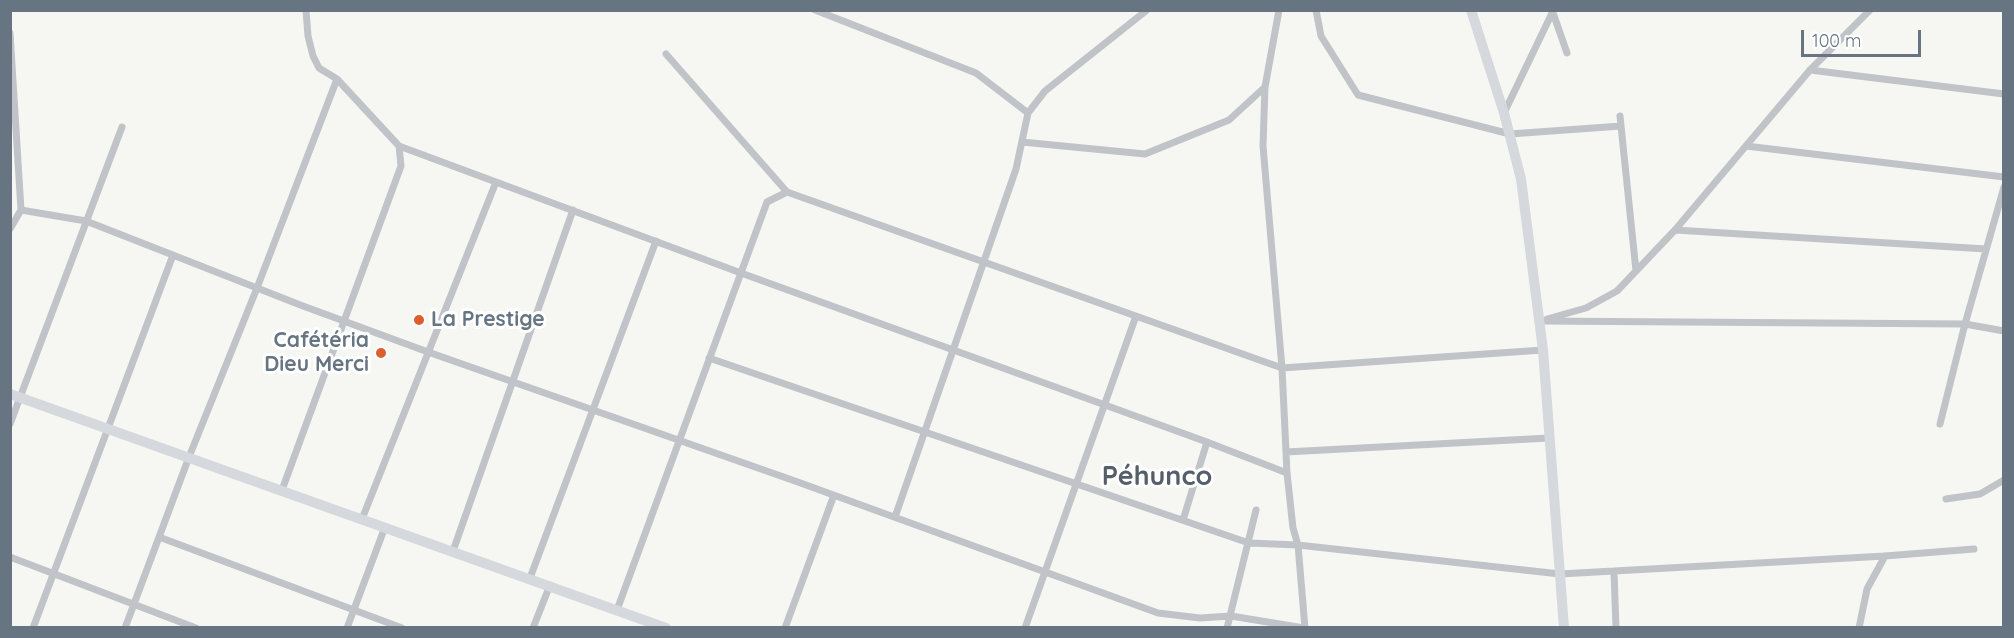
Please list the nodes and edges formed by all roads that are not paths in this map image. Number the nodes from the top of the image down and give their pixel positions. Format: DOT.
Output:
graph roads {
  1 [pos="306,10"];
  2 [pos="815,10"];
  3 [pos="1147,10"];
  4 [pos="1279,10"];
  5 [pos="1316,10"];
  6 [pos="1471,10"];
  7 [pos="1870,10"];
  8 [pos="1552,11"];
  9 [pos="10,33"];
  10 [pos="1567,53"];
  11 [pos="666,54"];
  12 [pos="1810,70"];
  13 [pos="337,79"];
  14 [pos="1265,87"];
  15 [pos="2004,94"];
  16 [pos="1029,113"];
  17 [pos="1504,113"];
  18 [pos="1620,116"];
  19 [pos="1621,126"];
  20 [pos="122,127"];
  21 [pos="1510,134"];
  22 [pos="1022,142"];
  23 [pos="399,146"];
  24 [pos="1746,146"];
  25 [pos="2004,177"];
  26 [pos="496,182"];
  27 [pos="2004,187"];
  28 [pos="787,192"];
  29 [pos="21,210"];
  30 [pos="573,210"];
  31 [pos="86,221"];
  32 [pos="10,229"];
  33 [pos="1676,230"];
  34 [pos="656,242"];
  35 [pos="1986,249"];
  36 [pos="173,255"];
  37 [pos="984,262"];
  38 [pos="1636,271"];
  39 [pos="741,273"];
  40 [pos="257,288"];
  41 [pos="1136,315"];
  42 [pos="344,321"];
  43 [pos="1539,321"];
  44 [pos="1965,324"];
  45 [pos="2004,330"];
  46 [pos="953,350"];
  47 [pos="1543,350"];
  48 [pos="429,352"];
  49 [pos="710,358"];
  50 [pos="1282,368"];
  51 [pos="513,381"];
  52 [pos="15,396"];
  53 [pos="1104,405"];
  54 [pos="593,410"];
  55 [pos="10,424"];
  56 [pos="1940,424"];
  57 [pos="107,429"];
  58 [pos="924,432"];
  59 [pos="1549,438"];
  60 [pos="679,440"];
  61 [pos="1207,442"];
  62 [pos="1286,452"];
  63 [pos="189,457"];
  64 [pos="1287,473"];
  65 [pos="2004,480"];
  66 [pos="1077,484"];
  67 [pos="282,490"];
  68 [pos="834,495"];
  69 [pos="1946,499"];
  70 [pos="1256,510"];
  71 [pos="895,517"];
  72 [pos="362,519"];
  73 [pos="1183,520"];
  74 [pos="385,527"];
  75 [pos="159,537"];
  76 [pos="1249,543"];
  77 [pos="1298,545"];
  78 [pos="1974,549"];
  79 [pos="453,551"];
  80 [pos="1885,556"];
  81 [pos="10,557"];
  82 [pos="1614,571"];
  83 [pos="1045,572"];
  84 [pos="53,573"];
  85 [pos="1560,574"];
  86 [pos="530,578"];
  87 [pos="550,585"];
  88 [pos="134,604"];
  89 [pos="354,609"];
  90 [pos="617,610"];
  91 [pos="1231,616"];
  92 [pos="33,627"];
  93 [pos="125,627"];
  94 [pos="196,627"];
  95 [pos="347,627"];
  96 [pos="402,627"];
  97 [pos="533,627"];
  98 [pos="666,627"];
  99 [pos="785,627"];
  100 [pos="1025,627"];
  101 [pos="1227,627"];
  102 [pos="1305,627"];
  103 [pos="1564,627"];
  104 [pos="1616,627"];
  105 [pos="1859,627"];
  1 -- 13 [label="street"];
  2 -- 16 [label="street"];
  3 -- 16 [label="street"];
  4 -- 14 [label="street"];
  5 -- 21 [label="street"];
  6 -- 17 [label="main road"];
  7 -- 12 [label="street"];
  8 -- 10 [label="street"];
  8 -- 17 [label="street"];
  9 -- 29 [label="street"];
  11 -- 28 [label="street"];
  12 -- 15 [label="street"];
  12 -- 24 [label="street"];
  13 -- 23 [label="street"];
  13 -- 40 [label="street"];
  14 -- 22 [label="street"];
  14 -- 50 [label="street"];
  16 -- 22 [label="street"];
  17 -- 21 [label="main road"];
  18 -- 19 [label="street"];
  19 -- 21 [label="street"];
  19 -- 38 [label="street"];
  20 -- 31 [label="street"];
  21 -- 43 [label="main road"];
  22 -- 37 [label="street"];
  23 -- 26 [label="street"];
  23 -- 42 [label="street"];
  24 -- 25 [label="street"];
  24 -- 33 [label="street"];
  26 -- 30 [label="street"];
  26 -- 48 [label="street"];
  27 -- 35 [label="street"];
  28 -- 37 [label="street"];
  28 -- 39 [label="street"];
  29 -- 31 [label="street"];
  29 -- 32 [label="street"];
  30 -- 34 [label="street"];
  30 -- 51 [label="street"];
  31 -- 36 [label="street"];
  31 -- 52 [label="street"];
  33 -- 35 [label="street"];
  33 -- 38 [label="street"];
  34 -- 39 [label="street"];
  34 -- 54 [label="street"];
  35 -- 44 [label="street"];
  36 -- 40 [label="street"];
  36 -- 57 [label="street"];
  37 -- 41 [label="street"];
  37 -- 46 [label="street"];
  38 -- 43 [label="street"];
  39 -- 46 [label="street"];
  39 -- 49 [label="street"];
  40 -- 42 [label="street"];
  40 -- 63 [label="street"];
  41 -- 50 [label="street"];
  41 -- 53 [label="street"];
  42 -- 48 [label="street"];
  42 -- 67 [label="street"];
  43 -- 44 [label="street"];
  43 -- 47 [label="main road"];
  44 -- 45 [label="street"];
  44 -- 56 [label="street"];
  46 -- 53 [label="street"];
  46 -- 58 [label="street"];
  47 -- 50 [label="street"];
  47 -- 59 [label="main road"];
  48 -- 51 [label="street"];
  48 -- 72 [label="street"];
  49 -- 58 [label="street"];
  49 -- 60 [label="street"];
  50 -- 62 [label="street"];
  51 -- 54 [label="street"];
  51 -- 79 [label="street"];
  52 -- 55 [label="street"];
  52 -- 57 [label="main road"];
  53 -- 61 [label="street"];
  53 -- 66 [label="street"];
  54 -- 60 [label="street"];
  54 -- 86 [label="street"];
  57 -- 63 [label="main road"];
  57 -- 84 [label="street"];
  58 -- 66 [label="street"];
  58 -- 71 [label="street"];
  59 -- 62 [label="street"];
  59 -- 85 [label="main road"];
  60 -- 68 [label="street"];
  60 -- 90 [label="street"];
  61 -- 64 [label="street"];
  61 -- 73 [label="street"];
  62 -- 64 [label="street"];
  63 -- 67 [label="main road"];
  63 -- 75 [label="street"];
  64 -- 77 [label="street"];
  65 -- 69 [label="street"];
  66 -- 73 [label="street"];
  66 -- 83 [label="street"];
  67 -- 72 [label="main road"];
  68 -- 71 [label="street"];
  68 -- 99 [label="street"];
  70 -- 76 [label="street"];
  71 -- 83 [label="street"];
  72 -- 74 [label="main road"];
  73 -- 76 [label="street"];
  74 -- 79 [label="main road"];
  74 -- 89 [label="street"];
  75 -- 88 [label="street"];
  75 -- 89 [label="street"];
  76 -- 77 [label="street"];
  76 -- 91 [label="street"];
  77 -- 85 [label="street"];
  77 -- 102 [label="street"];
  78 -- 80 [label="street"];
  79 -- 86 [label="main road"];
  80 -- 82 [label="street"];
  80 -- 105 [label="street"];
  81 -- 84 [label="street"];
  82 -- 85 [label="street"];
  82 -- 104 [label="street"];
  83 -- 91 [label="street"];
  83 -- 100 [label="street"];
  84 -- 88 [label="street"];
  84 -- 92 [label="street"];
  85 -- 103 [label="main road"];
  86 -- 87 [label="main road"];
  87 -- 90 [label="main road"];
  87 -- 97 [label="street"];
  88 -- 93 [label="street"];
  88 -- 94 [label="street"];
  89 -- 95 [label="street"];
  89 -- 96 [label="street"];
  90 -- 98 [label="main road"];
  91 -- 101 [label="street"];
  91 -- 102 [label="street"];
}
